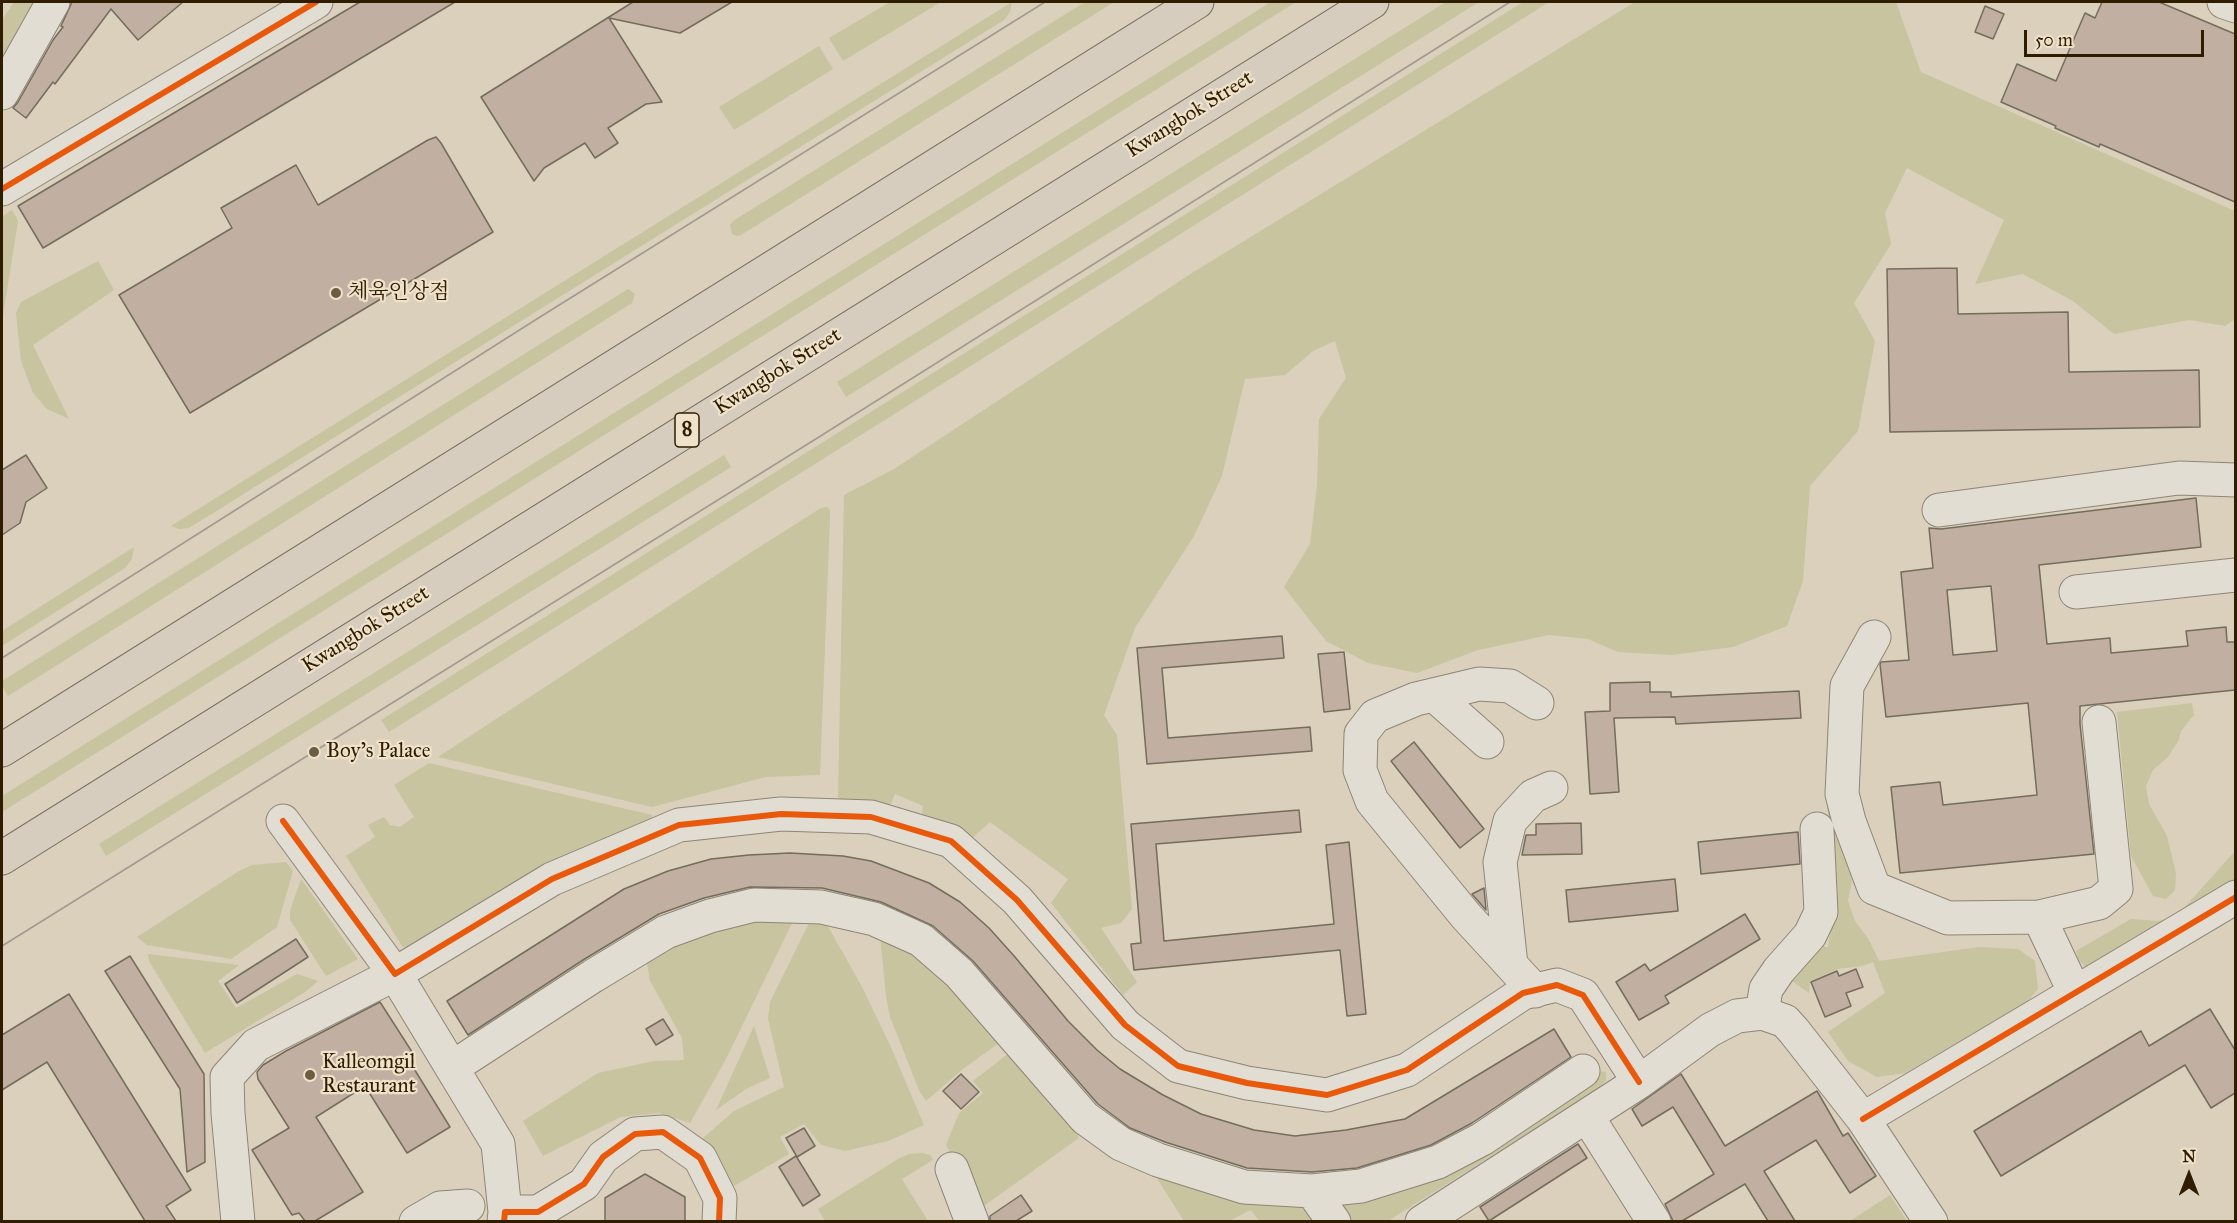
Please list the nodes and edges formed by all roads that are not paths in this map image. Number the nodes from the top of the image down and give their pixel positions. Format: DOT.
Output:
graph roads {
  1 [pos="53,2"];
  2 [pos="316,2"];
  3 [pos="1197,2"];
  4 [pos="1372,2"];
  5 [pos="2224,2"];
  6 [pos="2235,6"];
  7 [pos="2,93"];
  8 [pos="2,189"];
  9 [pos="2235,480"];
  10 [pos="1939,510"];
  11 [pos="2235,575"];
  12 [pos="2076,592"];
  13 [pos="1874,637"];
  14 [pos="1434,695"];
  15 [pos="1537,703"];
  16 [pos="2099,722"];
  17 [pos="1487,742"];
  18 [pos="2,750"];
  19 [pos="1551,788"];
  20 [pos="283,821"];
  21 [pos="1817,830"];
  22 [pos="2,858"];
  23 [pos="2235,897"];
  24 [pos="2039,917"];
  25 [pos="1511,965"];
  26 [pos="395,974"];
  27 [pos="1535,991"];
  28 [pos="2075,993"];
  29 [pos="1762,1013"];
  30 [pos="453,1067"];
  31 [pos="1583,1071"];
  32 [pos="1639,1082"];
  33 [pos="1587,1116"];
  34 [pos="1863,1119"];
  35 [pos="951,1169"];
  36 [pos="1312,1191"];
  37 [pos="468,1206"];
  38 [pos="504,1217"];
  39 [pos="238,1221"];
  40 [pos="416,1221"];
  41 [pos="719,1221"];
  42 [pos="972,1221"];
  43 [pos="1334,1221"];
  44 [pos="1422,1221"];
  45 [pos="1654,1221"];
  46 [pos="1931,1221"];
  1 -- 7 [label="street"];
  2 -- 8 [label="street"];
  3 -- 18 [label="highway"];
  4 -- 22 [label="highway, Kwangbok Street / 8"];
  5 -- 6 [label="street"];
  9 -- 10 [label="street"];
  11 -- 12 [label="street"];
  13 -- 24 [label="street"];
  14 -- 15 [label="street"];
  14 -- 17 [label="street"];
  14 -- 25 [label="street"];
  16 -- 24 [label="street"];
  19 -- 25 [label="street"];
  20 -- 26 [label="street"];
  21 -- 29 [label="street"];
  23 -- 28 [label="street"];
  24 -- 28 [label="street"];
  25 -- 27 [label="street"];
  26 -- 27 [label="street"];
  26 -- 30 [label="street"];
  26 -- 39 [label="street"];
  27 -- 32 [label="street"];
  28 -- 34 [label="street"];
  29 -- 32 [label="street"];
  29 -- 34 [label="street"];
  30 -- 36 [label="street"];
  30 -- 38 [label="street"];
  31 -- 36 [label="street"];
  32 -- 33 [label="street"];
  33 -- 44 [label="street"];
  33 -- 45 [label="street"];
  34 -- 46 [label="street"];
  35 -- 42 [label="street"];
  36 -- 43 [label="street"];
  37 -- 40 [label="street"];
  38 -- 41 [label="street"];
}
